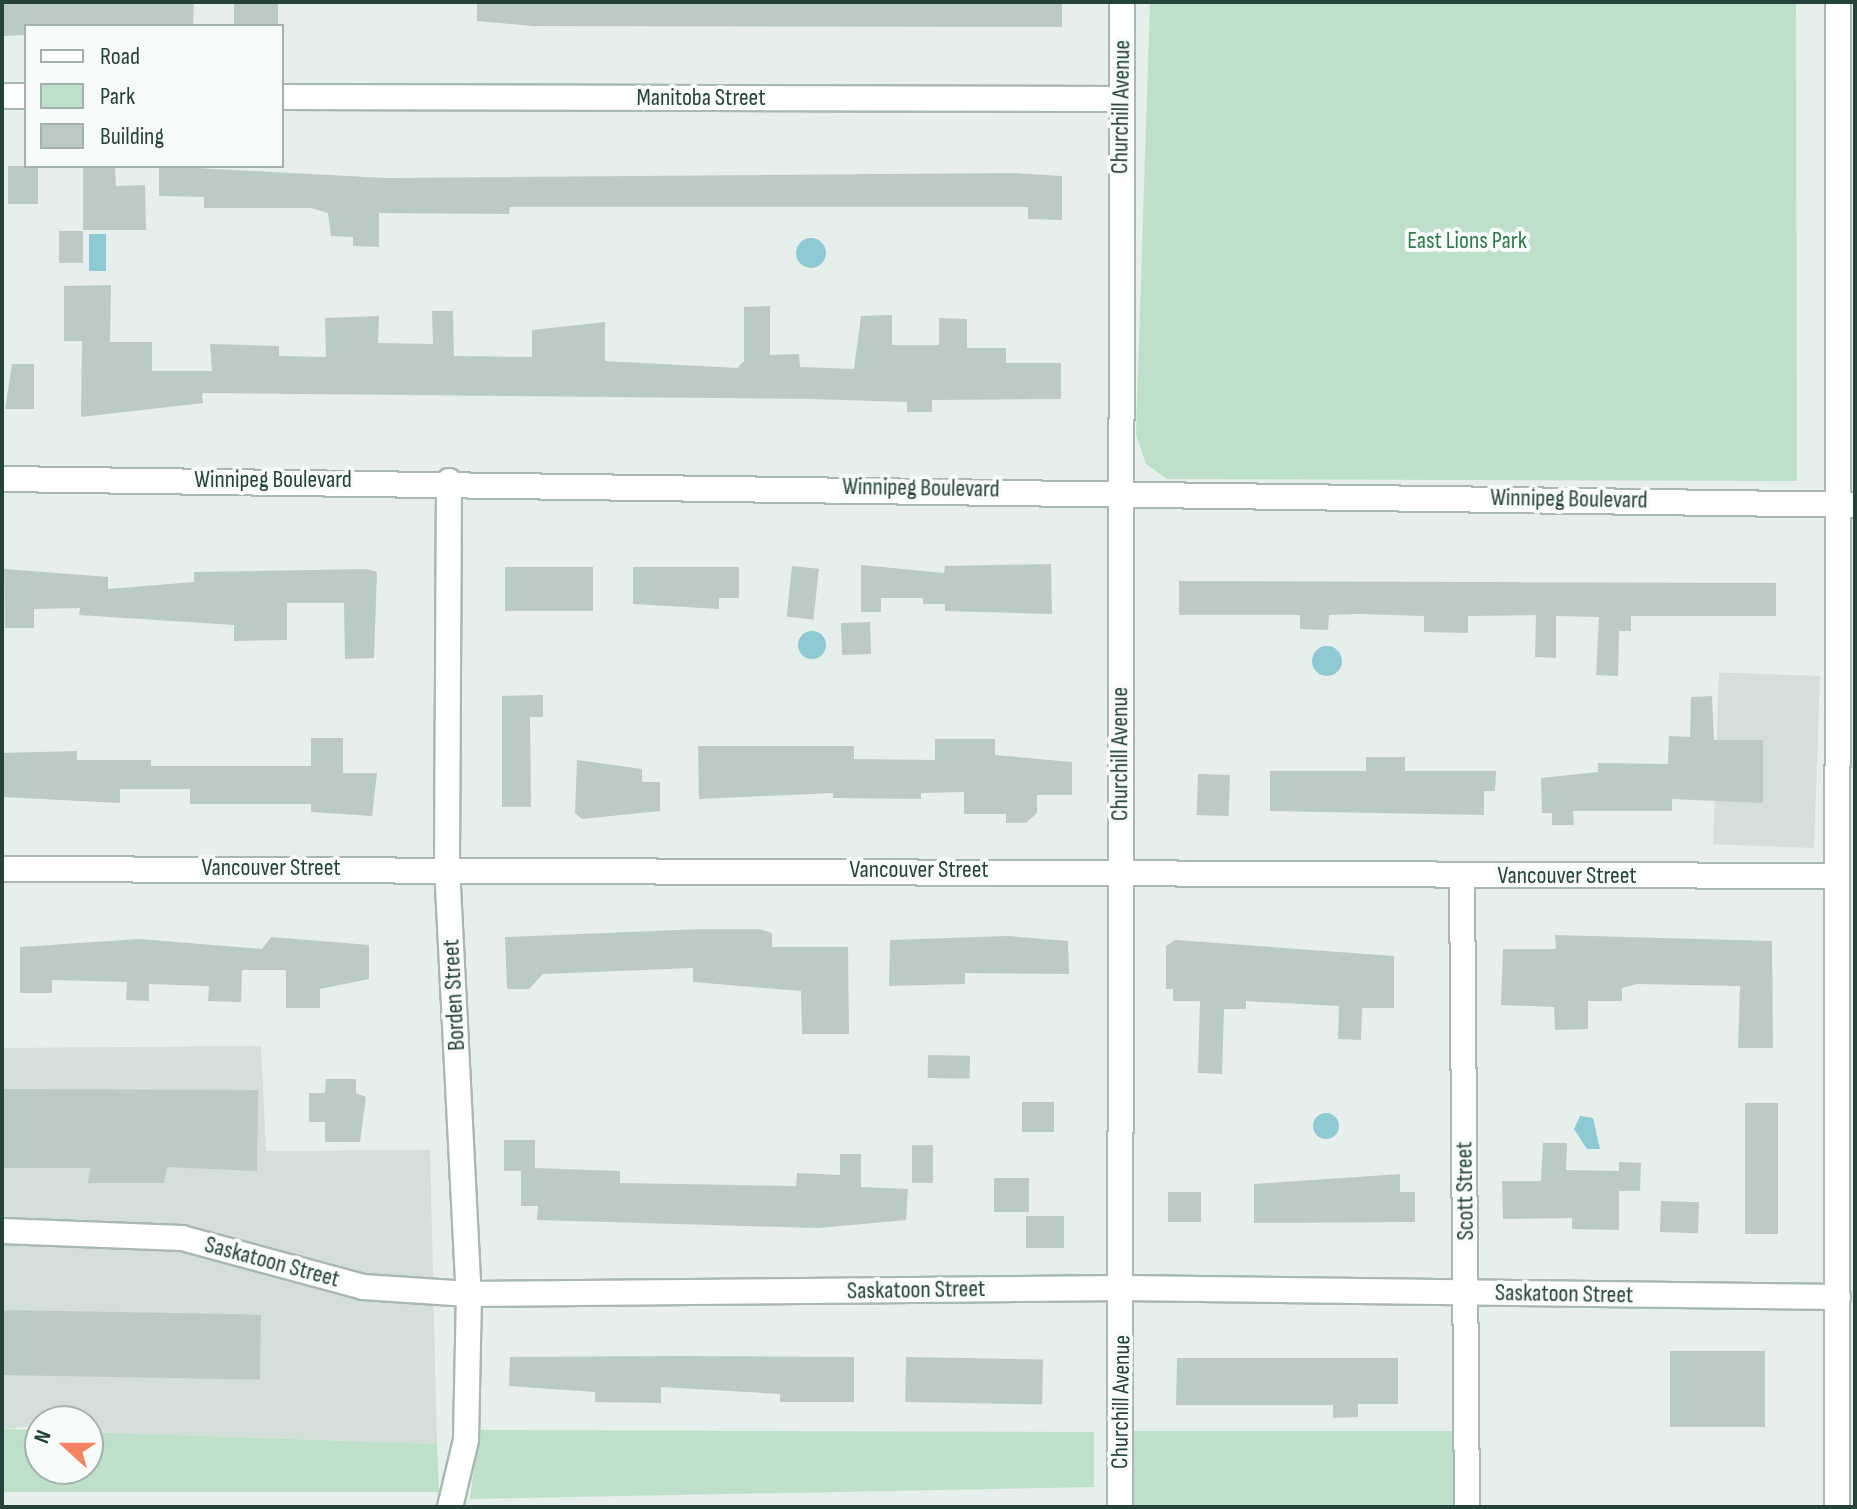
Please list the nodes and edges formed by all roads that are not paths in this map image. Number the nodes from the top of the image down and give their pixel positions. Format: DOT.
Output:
graph roads {
  1 [pos="1122,2"];
  2 [pos="1838,2"];
  3 [pos="2,96"];
  4 [pos="24,96"];
  5 [pos="284,97"];
  6 [pos="1121,99"];
  7 [pos="2,479"];
  8 [pos="449,481"];
  9 [pos="1119,491"];
  10 [pos="1848,505"];
  11 [pos="447,867"];
  12 [pos="2,869"];
  13 [pos="1121,871"];
  14 [pos="1462,876"];
  15 [pos="1837,876"];
  16 [pos="1847,975"];
  17 [pos="2,1231"];
  18 [pos="1122,1288"];
  19 [pos="1466,1293"];
  20 [pos="469,1294"];
  21 [pos="1838,1297"];
  22 [pos="450,1507"];
  23 [pos="1120,1507"];
  24 [pos="1467,1507"];
  25 [pos="1837,1507"];
  1 -- 6 [label="street, Churchill Avenue"];
  2 -- 10 [label="street"];
  3 -- 4 [label="street"];
  5 -- 6 [label="street, Manitoba Street"];
  6 -- 9 [label="street, Churchill Avenue"];
  7 -- 8 [label="street, Winnipeg Boulevard"];
  8 -- 9 [label="street, Winnipeg Boulevard"];
  8 -- 11 [label="street, Borden Street"];
  9 -- 10 [label="street, Winnipeg Boulevard"];
  9 -- 13 [label="street, Churchill Avenue"];
  10 -- 15 [label="street"];
  11 -- 12 [label="street, Vancouver Street"];
  11 -- 13 [label="street, Vancouver Street"];
  11 -- 20 [label="street, Borden Street"];
  13 -- 14 [label="street, Vancouver Street"];
  13 -- 18 [label="street, Churchill Avenue"];
  14 -- 15 [label="street, Vancouver Street"];
  14 -- 19 [label="street, Scott Street"];
  15 -- 16 [label="street"];
  16 -- 21 [label="street"];
  17 -- 20 [label="street, Saskatoon Street"];
  18 -- 19 [label="street, Saskatoon Street"];
  18 -- 20 [label="street, Saskatoon Street"];
  18 -- 23 [label="street, Churchill Avenue"];
  19 -- 21 [label="street, Saskatoon Street"];
  19 -- 24 [label="street, Scott Street"];
  20 -- 22 [label="street, Borden Street"];
  21 -- 25 [label="street"];
}
